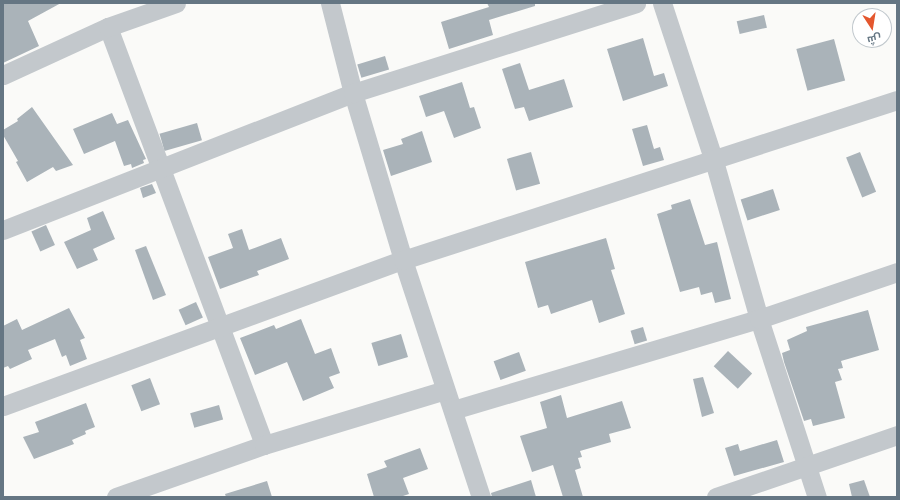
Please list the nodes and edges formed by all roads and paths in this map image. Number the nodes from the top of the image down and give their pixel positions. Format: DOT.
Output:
graph roads {
  1 [pos="176,3"];
  2 [pos="330,3"];
  3 [pos="636,3"];
  4 [pos="662,3"];
  5 [pos="140,9"];
  6 [pos="108,27"];
  7 [pos="3,75"];
  8 [pos="353,93"];
  9 [pos="897,100"];
  10 [pos="714,161"];
  11 [pos="162,169"];
  12 [pos="3,230"];
  13 [pos="403,260"];
  14 [pos="897,272"];
  15 [pos="759,319"];
  16 [pos="218,326"];
  17 [pos="445,390"];
  18 [pos="3,406"];
  19 [pos="454,410"];
  20 [pos="897,435"];
  21 [pos="264,445"];
  22 [pos="807,465"];
  23 [pos="116,497"];
  24 [pos="480,497"];
  25 [pos="716,497"];
  26 [pos="817,497"];
  1 -- 5 [label="street"];
  2 -- 8 [label="street"];
  3 -- 8 [label="street"];
  4 -- 10 [label="street"];
  5 -- 6 [label="street"];
  6 -- 7 [label="street"];
  6 -- 11 [label="street"];
  8 -- 11 [label="street"];
  8 -- 13 [label="street"];
  9 -- 10 [label="street"];
  10 -- 13 [label="street"];
  10 -- 15 [label="street"];
  11 -- 12 [label="street"];
  11 -- 16 [label="street"];
  13 -- 16 [label="street"];
  13 -- 17 [label="street"];
  14 -- 15 [label="street"];
  15 -- 19 [label="street"];
  15 -- 22 [label="street"];
  16 -- 18 [label="street"];
  16 -- 21 [label="street"];
  17 -- 19 [label="street"];
  17 -- 21 [label="street"];
  19 -- 24 [label="street"];
  20 -- 22 [label="street"];
  21 -- 23 [label="street"];
  22 -- 25 [label="street"];
  22 -- 26 [label="street"];
}
